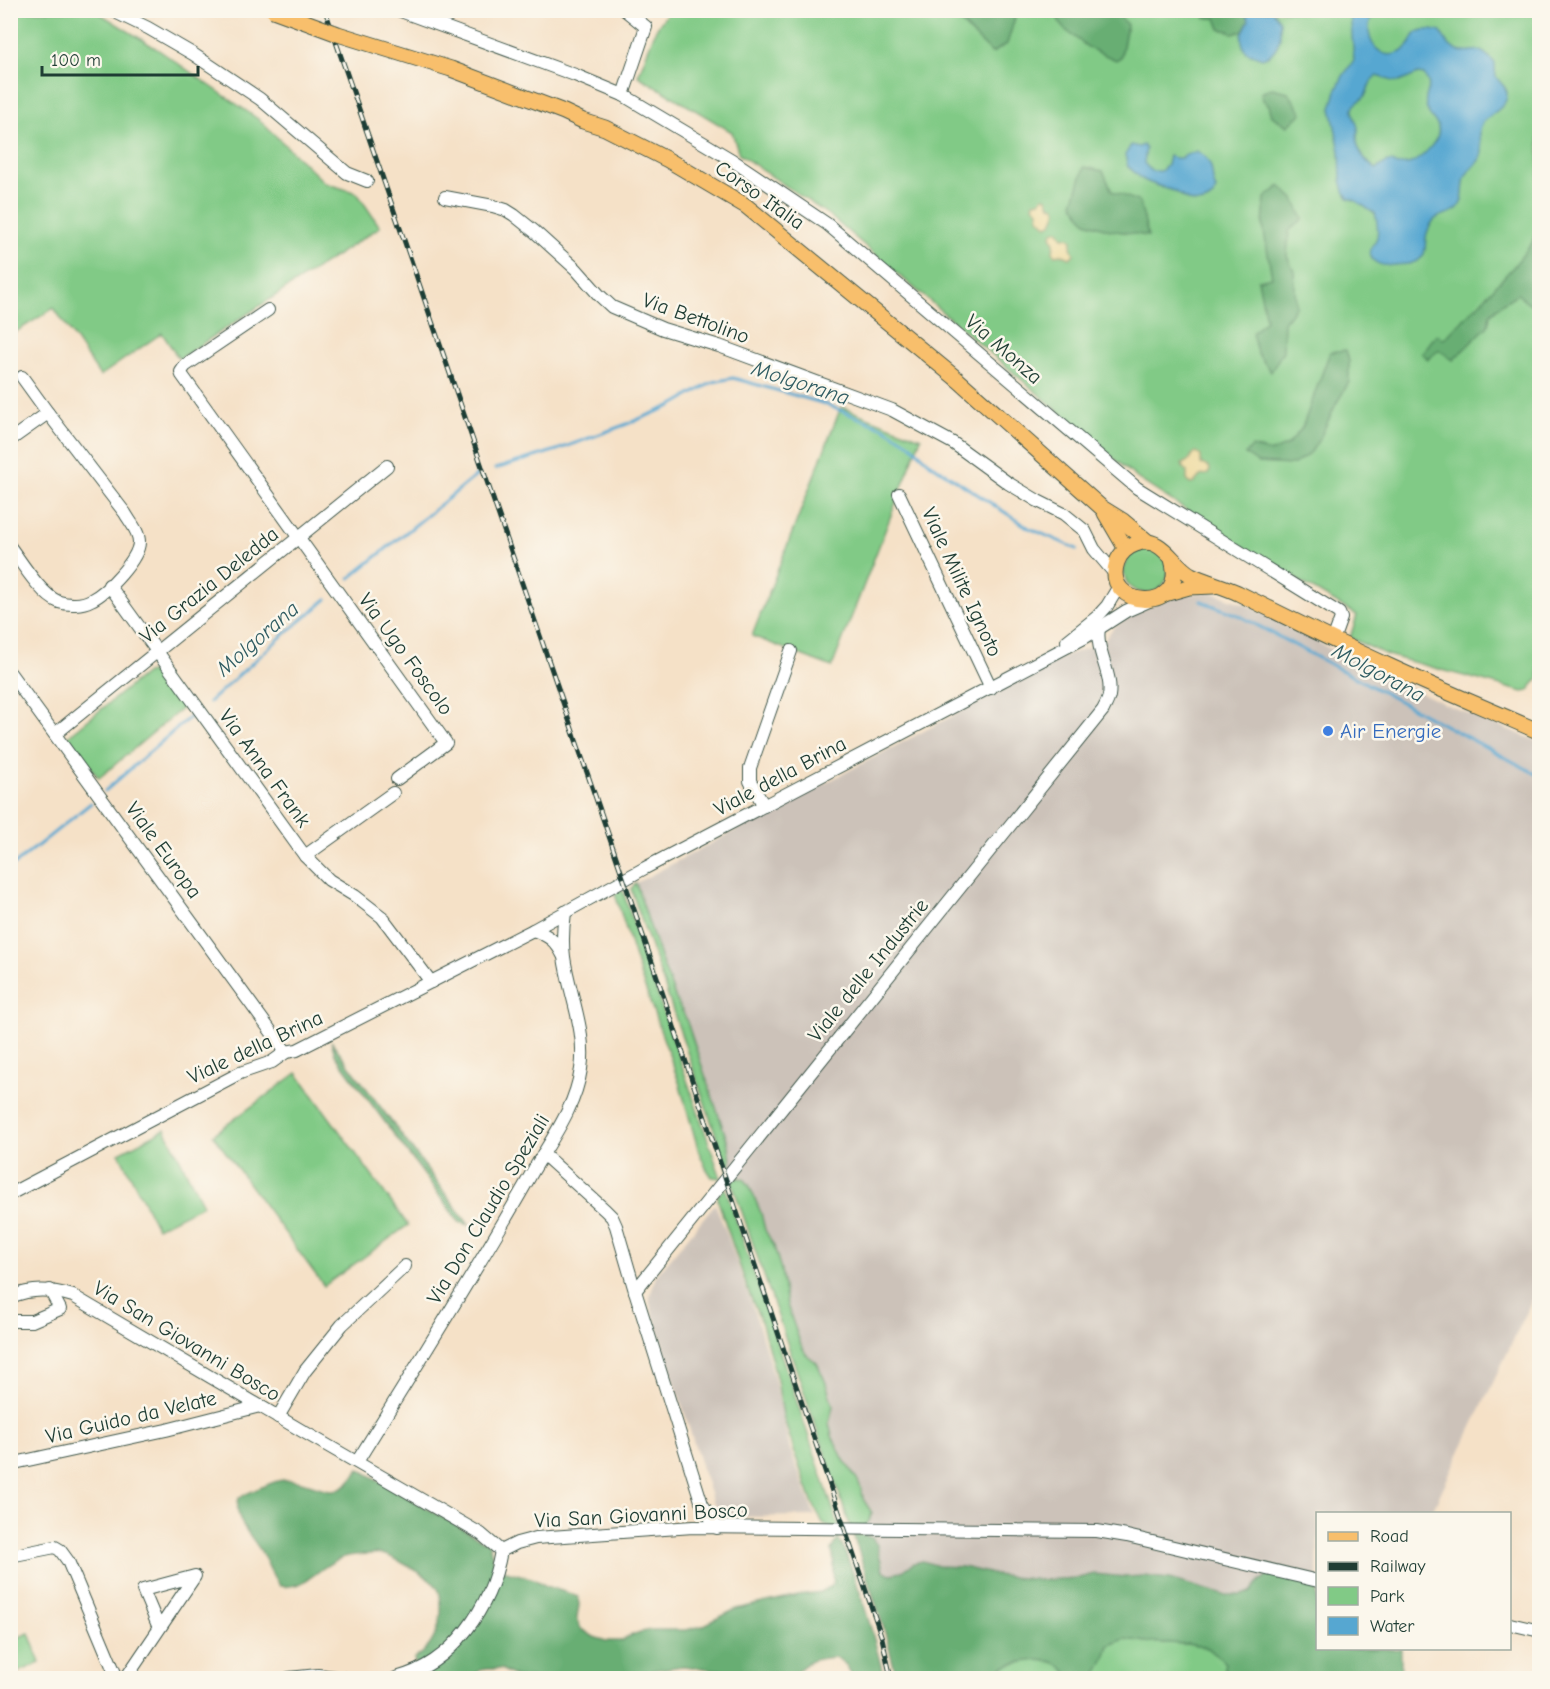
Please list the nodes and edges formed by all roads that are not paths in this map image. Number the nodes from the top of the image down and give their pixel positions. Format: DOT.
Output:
graph roads {
  1 [pos="111,10"];
  2 [pos="273,10"];
  3 [pos="398,10"];
  4 [pos="625,10"];
  5 [pos="623,95"];
  6 [pos="367,181"];
  7 [pos="445,197"];
  8 [pos="268,310"];
  9 [pos="22,377"];
  10 [pos="48,413"];
  11 [pos="10,440"];
  12 [pos="387,466"];
  13 [pos="899,494"];
  14 [pos="1102,508"];
  15 [pos="299,537"];
  16 [pos="1148,542"];
  17 [pos="10,547"];
  18 [pos="1124,552"];
  19 [pos="1098,554"];
  20 [pos="1172,559"];
  21 [pos="1118,580"];
  22 [pos="109,585"];
  23 [pos="1222,586"];
  24 [pos="1164,594"];
  25 [pos="1149,601"];
  26 [pos="1098,623"];
  27 [pos="1084,638"];
  28 [pos="1333,640"];
  29 [pos="791,651"];
  30 [pos="157,652"];
  31 [pos="1046,658"];
  32 [pos="1104,665"];
  33 [pos="10,673"];
  34 [pos="991,688"];
  35 [pos="1536,729"];
  36 [pos="55,734"];
  37 [pos="397,779"];
  38 [pos="393,793"];
  39 [pos="764,806"];
  40 [pos="305,856"];
  41 [pos="566,912"];
  42 [pos="533,930"];
  43 [pos="564,956"];
  44 [pos="431,982"];
  45 [pos="286,1052"];
  46 [pos="543,1154"];
  47 [pos="10,1194"];
  48 [pos="405,1266"];
  49 [pos="50,1290"];
  50 [pos="635,1291"];
  51 [pos="10,1298"];
  52 [pos="10,1321"];
  53 [pos="260,1406"];
  54 [pos="278,1417"];
  55 [pos="357,1462"];
  56 [pos="10,1464"];
  57 [pos="702,1504"];
  58 [pos="693,1527"];
  59 [pos="717,1528"];
  60 [pos="501,1551"];
  61 [pos="10,1556"];
  62 [pos="1316,1581"];
  63 [pos="1511,1624"];
  64 [pos="159,1628"];
  65 [pos="1539,1631"];
  66 [pos="117,1678"];
  67 [pos="126,1678"];
  68 [pos="289,1678"];
  69 [pos="345,1678"];
  70 [pos="396,1678"];
  1 -- 6 [label="street"];
  2 -- 14 [label="main road, Corso Italia, bridge"];
  3 -- 5 [label="street, Via Monza"];
  4 -- 5 [label="street"];
  5 -- 28 [label="street, Via Monza"];
  7 -- 19 [label="street, Via Bettolino"];
  8 -- 15 [label="street"];
  9 -- 10 [label="street"];
  10 -- 11 [label="street"];
  10 -- 22 [label="street"];
  12 -- 15 [label="street, Via Grazia Deledda"];
  13 -- 34 [label="street, Viale Milite Ignoto"];
  14 -- 16 [label="main road, Corso Italia"];
  14 -- 18 [label="main road"];
  15 -- 30 [label="street, Via Grazia Deledda"];
  15 -- 37 [label="street, Via Ugo Foscolo"];
  16 -- 18 [label="main road"];
  16 -- 20 [label="main road"];
  17 -- 22 [label="street"];
  18 -- 19 [label="street"];
  18 -- 21 [label="main road"];
  19 -- 21 [label="street, Via Bettolino"];
  20 -- 23 [label="main road"];
  20 -- 24 [label="main road"];
  21 -- 25 [label="main road"];
  21 -- 26 [label="street, Viale della Brina"];
  22 -- 30 [label="street, Via Anna Frank"];
  23 -- 24 [label="main road"];
  23 -- 28 [label="main road"];
  24 -- 25 [label="main road"];
  25 -- 26 [label="street, Viale della Brina"];
  26 -- 27 [label="street, Viale della Brina"];
  26 -- 31 [label="street, Viale della Brina"];
  26 -- 32 [label="street, Viale delle Industrie"];
  27 -- 31 [label="street, Viale della Brina"];
  27 -- 32 [label="street, Viale delle Industrie"];
  28 -- 35 [label="main road"];
  29 -- 39 [label="street"];
  30 -- 36 [label="street, Via Grazia Deledda"];
  30 -- 40 [label="street, Via Anna Frank"];
  31 -- 34 [label="street, Viale della Brina"];
  32 -- 50 [label="street, Viale delle Industrie"];
  33 -- 36 [label="street, Viale Europa"];
  34 -- 39 [label="street, Viale della Brina"];
  36 -- 45 [label="street, Viale Europa"];
  38 -- 40 [label="street, Via Anna Frank"];
  39 -- 41 [label="street, Viale della Brina"];
  40 -- 44 [label="street, Via Anna Frank"];
  41 -- 42 [label="street, Viale della Brina"];
  41 -- 43 [label="street, Via Don Claudio Speziali"];
  42 -- 43 [label="street, Via Don Claudio Speziali"];
  42 -- 44 [label="street, Viale della Brina"];
  43 -- 46 [label="street, Via Don Claudio Speziali"];
  44 -- 45 [label="street, Viale della Brina"];
  45 -- 47 [label="street, Viale della Brina"];
  46 -- 50 [label="street"];
  46 -- 55 [label="street, Via Don Claudio Speziali"];
  48 -- 54 [label="street"];
  49 -- 51 [label="street, Via San Giovanni Bosco"];
  49 -- 52 [label="street"];
  49 -- 53 [label="street, Via San Giovanni Bosco"];
  50 -- 57 [label="street"];
  53 -- 54 [label="street, Via San Giovanni Bosco"];
  53 -- 56 [label="street, Via Guido da Velate"];
  54 -- 55 [label="street, Via San Giovanni Bosco"];
  55 -- 60 [label="street, Via San Giovanni Bosco"];
  57 -- 58 [label="street"];
  57 -- 59 [label="street"];
  58 -- 59 [label="street, Via San Giovanni Bosco"];
  58 -- 60 [label="street, Via San Giovanni Bosco"];
  59 -- 62 [label="street, Via San Giovanni Bosco"];
  60 -- 70 [label="street"];
  61 -- 66 [label="street"];
  63 -- 65 [label="street"];
  64 -- 64 [label="street"];
  64 -- 67 [label="street"];
  68 -- 69 [label="street"];
}
